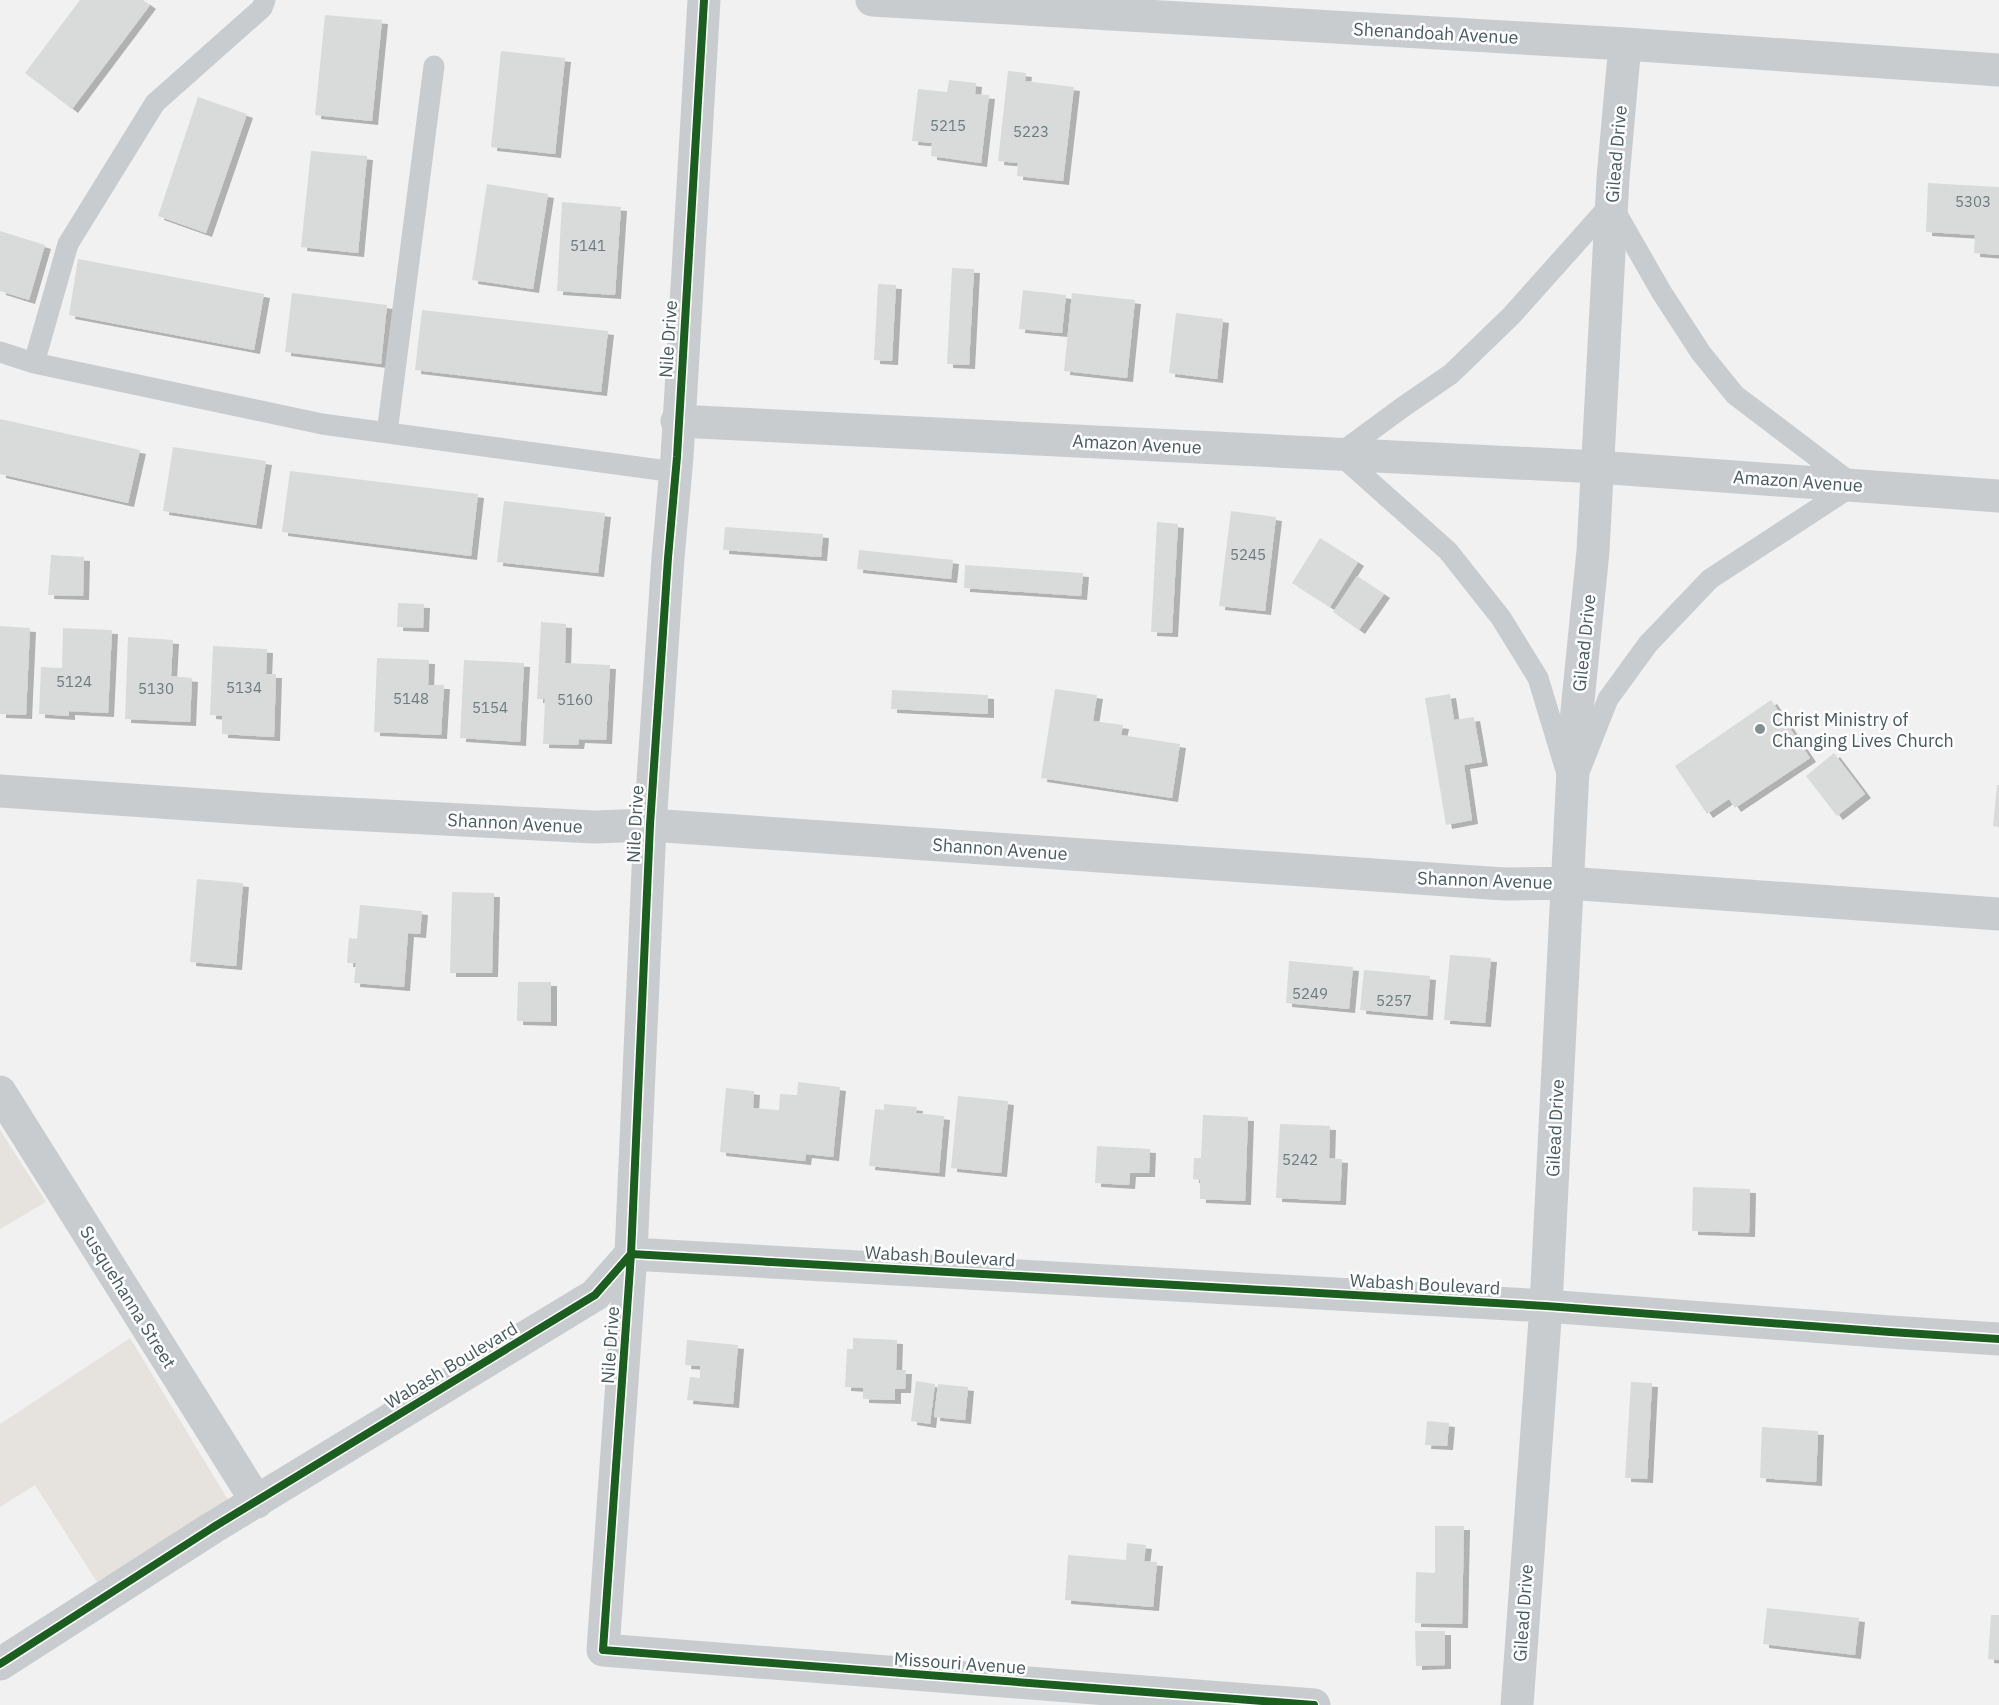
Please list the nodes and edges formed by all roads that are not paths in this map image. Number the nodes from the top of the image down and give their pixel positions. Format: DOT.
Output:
graph roads {
  1 [pos="265,0"];
  2 [pos="705,0"];
  3 [pos="873,0"];
  4 [pos="1625,44"];
  5 [pos="434,66"];
  6 [pos="1999,70"];
  7 [pos="1611,204"];
  8 [pos="0,352"];
  9 [pos="34,363"];
  10 [pos="677,421"];
  11 [pos="387,433"];
  12 [pos="1339,454"];
  13 [pos="1597,467"];
  14 [pos="675,472"];
  15 [pos="1854,485"];
  16 [pos="1999,496"];
  17 [pos="1572,790"];
  18 [pos="0,791"];
  19 [pos="650,825"];
  20 [pos="1568,883"];
  21 [pos="1999,914"];
  22 [pos="0,1092"];
  23 [pos="631,1254"];
  24 [pos="1546,1306"];
  25 [pos="1999,1339"];
  26 [pos="257,1502"];
  27 [pos="603,1650"];
  28 [pos="0,1664"];
  29 [pos="1314,1705"];
  30 [pos="1517,1705"];
  1 -- 9 [label="lane"];
  2 -- 10 [label="street, Nile Drive"];
  3 -- 4 [label="street, Shenandoah Avenue"];
  4 -- 6 [label="street, Shenandoah Avenue"];
  4 -- 7 [label="street, Gilead Drive"];
  5 -- 11 [label="lane"];
  7 -- 12 [label="lane"];
  7 -- 13 [label="street, Gilead Drive"];
  7 -- 15 [label="lane"];
  8 -- 9 [label="lane"];
  9 -- 11 [label="lane"];
  10 -- 12 [label="street, Amazon Avenue"];
  10 -- 14 [label="street, Nile Drive"];
  11 -- 14 [label="lane"];
  12 -- 13 [label="street, Amazon Avenue"];
  12 -- 17 [label="lane"];
  13 -- 15 [label="street, Amazon Avenue"];
  13 -- 17 [label="street, Gilead Drive"];
  14 -- 19 [label="street, Nile Drive"];
  15 -- 16 [label="street, Amazon Avenue"];
  15 -- 17 [label="lane"];
  17 -- 20 [label="street, Gilead Drive"];
  18 -- 19 [label="street, Shannon Avenue"];
  19 -- 20 [label="street, Shannon Avenue"];
  19 -- 23 [label="street, Nile Drive"];
  20 -- 21 [label="street, Shannon Avenue"];
  20 -- 24 [label="street, Gilead Drive"];
  22 -- 26 [label="street, Susquehanna Street"];
  23 -- 24 [label="street, Wabash Boulevard"];
  23 -- 26 [label="street, Wabash Boulevard"];
  23 -- 27 [label="street, Nile Drive"];
  24 -- 25 [label="street, Wabash Boulevard"];
  24 -- 30 [label="street, Gilead Drive"];
  26 -- 28 [label="street, Wabash Boulevard"];
  27 -- 29 [label="street, Missouri Avenue"];
}
